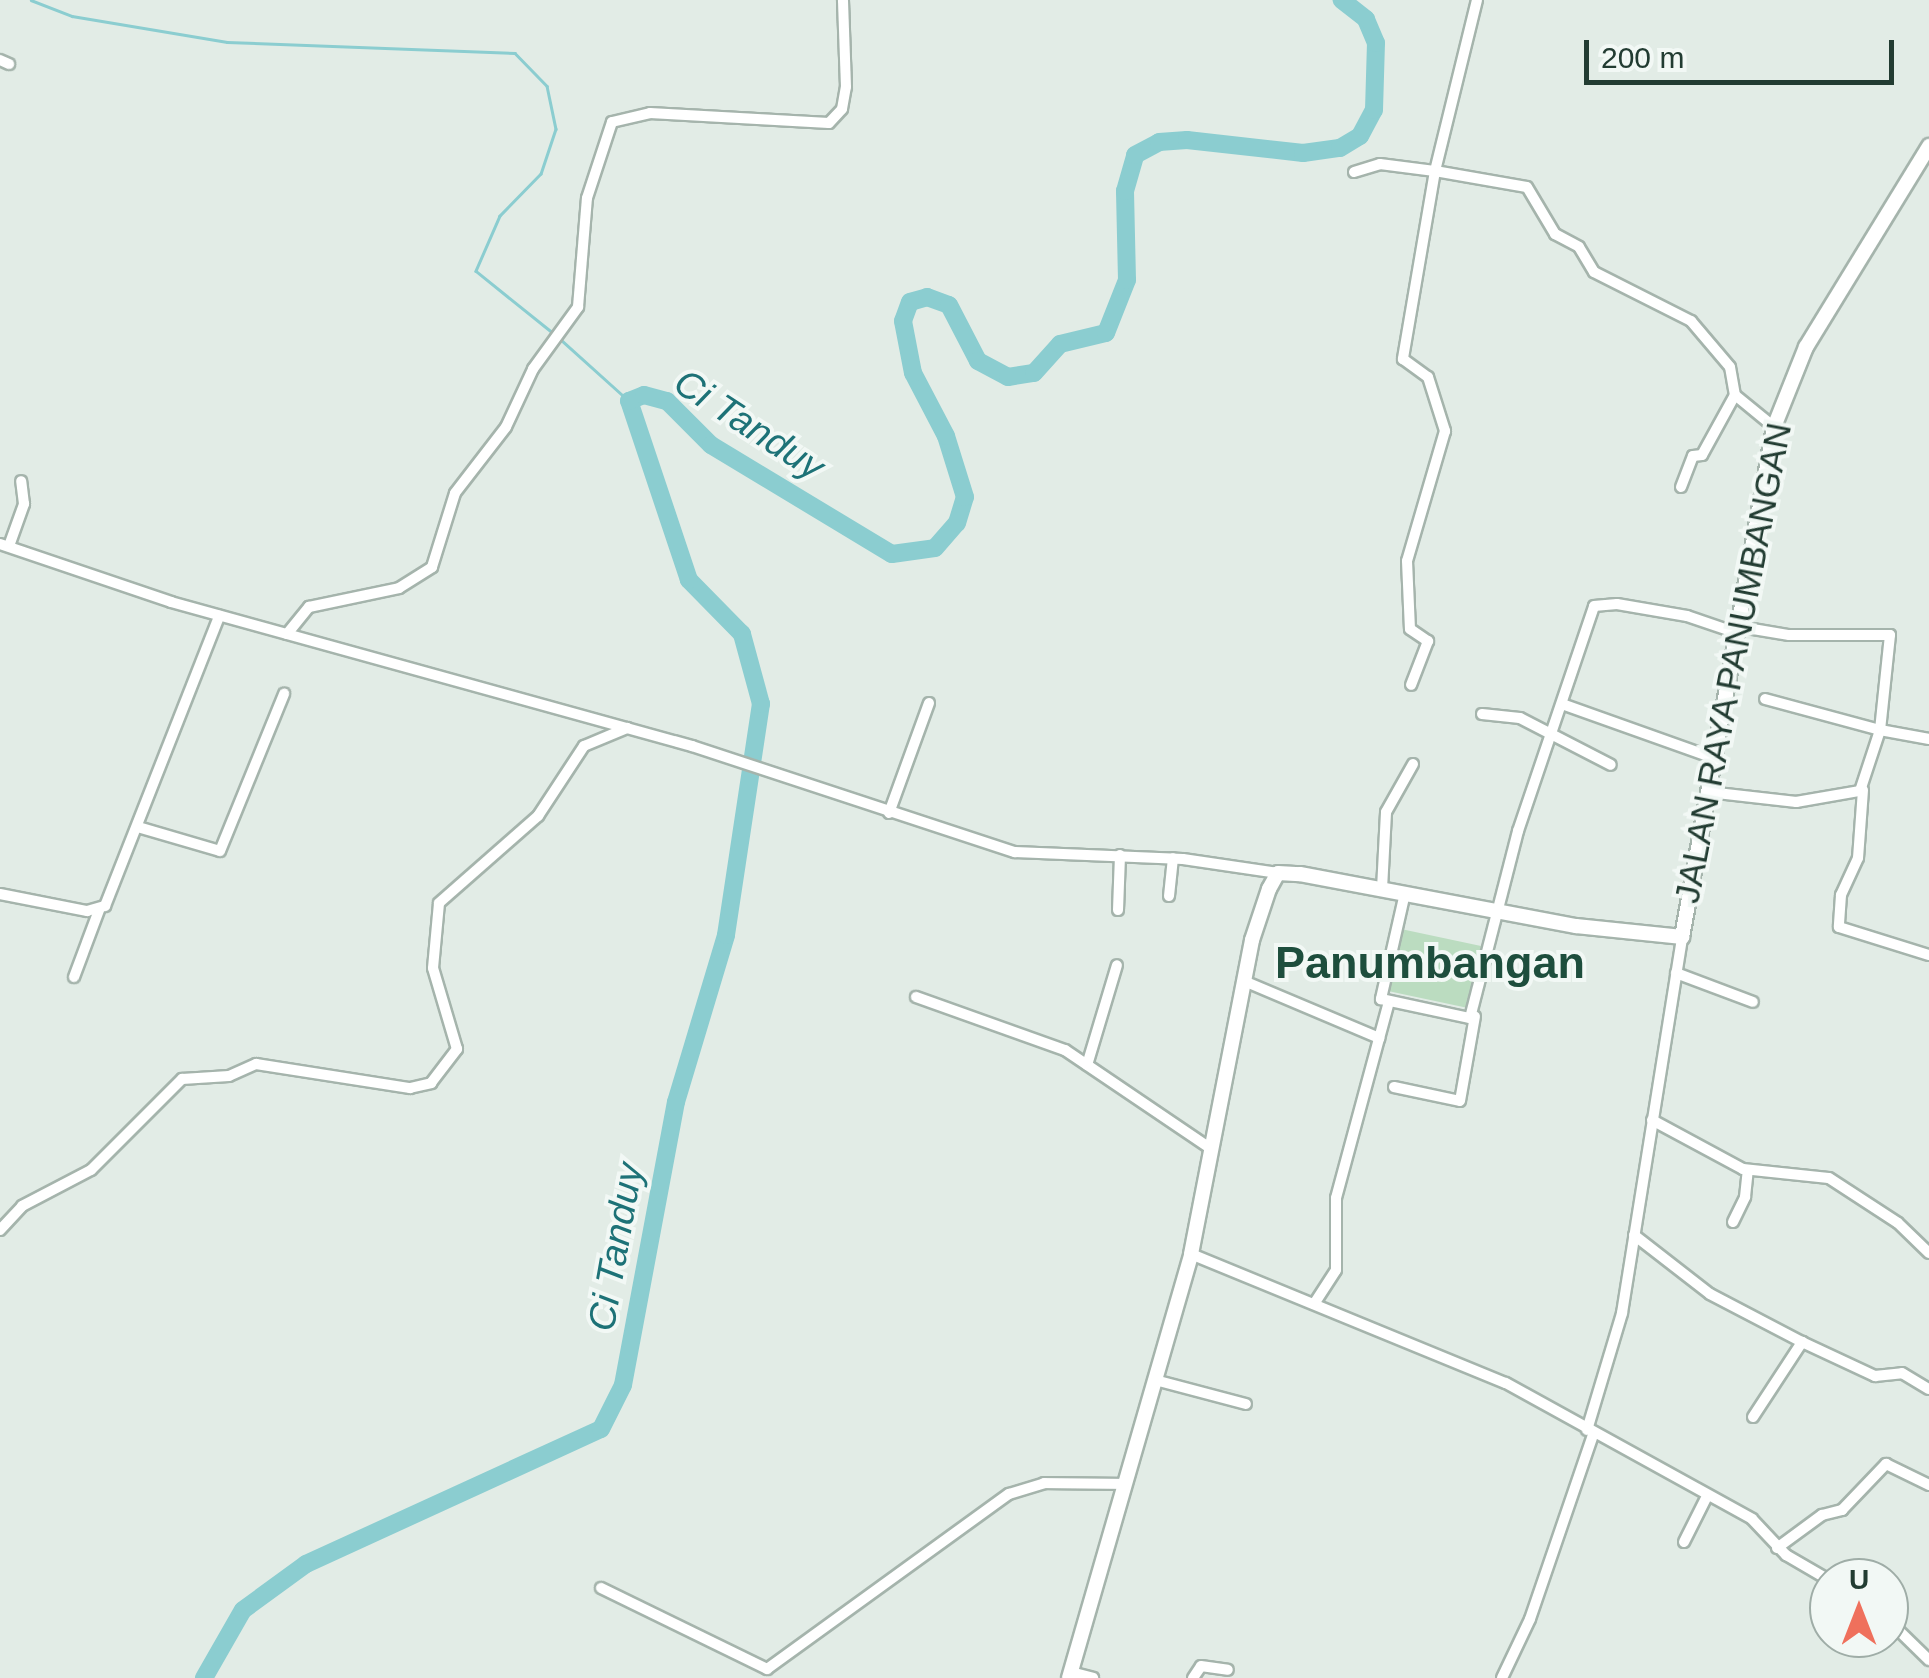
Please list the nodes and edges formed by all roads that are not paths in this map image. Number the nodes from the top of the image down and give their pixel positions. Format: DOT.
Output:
graph roads {
  1 [pos="843,0"];
  2 [pos="1477,0"];
  3 [pos="1929,146"];
  4 [pos="1435,171"];
  5 [pos="1354,172"];
  6 [pos="1734,396"];
  7 [pos="1774,427"];
  8 [pos="22,481"];
  9 [pos="1680,487"];
  10 [pos="5,545"];
  11 [pos="219,616"];
  12 [pos="1734,629"];
  13 [pos="288,634"];
  14 [pos="1411,685"];
  15 [pos="284,694"];
  16 [pos="1765,699"];
  17 [pos="929,703"];
  18 [pos="1562,704"];
  19 [pos="1482,714"];
  20 [pos="627,728"];
  21 [pos="1880,730"];
  22 [pos="1549,736"];
  23 [pos="1929,740"];
  24 [pos="1714,758"];
  25 [pos="1413,764"];
  26 [pos="1611,765"];
  27 [pos="1863,790"];
  28 [pos="1708,792"];
  29 [pos="889,813"];
  30 [pos="138,827"];
  31 [pos="1120,854"];
  32 [pos="1173,858"];
  33 [pos="1278,873"];
  34 [pos="1382,889"];
  35 [pos="1404,892"];
  36 [pos="0,894"];
  37 [pos="1168,896"];
  38 [pos="99,910"];
  39 [pos="1118,910"];
  40 [pos="1494,912"];
  41 [pos="1682,937"];
  42 [pos="1929,956"];
  43 [pos="1117,966"];
  44 [pos="1676,973"];
  45 [pos="74,977"];
  46 [pos="1244,981"];
  47 [pos="916,997"];
  48 [pos="1388,1002"];
  49 [pos="1754,1002"];
  50 [pos="1475,1016"];
  51 [pos="1379,1038"];
  52 [pos="1087,1065"];
  53 [pos="1394,1087"];
  54 [pos="1652,1120"];
  55 [pos="1211,1149"];
  56 [pos="1748,1170"];
  57 [pos="1732,1222"];
  58 [pos="0,1230"];
  59 [pos="1634,1236"];
  60 [pos="1929,1253"];
  61 [pos="1191,1254"];
  62 [pos="1314,1304"];
  63 [pos="1802,1342"];
  64 [pos="1155,1380"];
  65 [pos="1929,1389"];
  66 [pos="1246,1404"];
  67 [pos="1754,1416"];
  68 [pos="1590,1432"];
  69 [pos="1124,1484"];
  70 [pos="1929,1485"];
  71 [pos="1706,1498"];
  72 [pos="1684,1542"];
  73 [pos="1777,1548"];
  74 [pos="1809,1568"];
  75 [pos="601,1588"];
  76 [pos="1909,1641"];
  77 [pos="1929,1660"];
  78 [pos="1228,1670"];
  79 [pos="1070,1675"];
  80 [pos="1093,1678"];
  81 [pos="1193,1678"];
  82 [pos="1502,1678"];
  1 -- 13 [label="street"];
  2 -- 4 [label="street"];
  3 -- 7 [label="main road, JALAN RAYA PANUMBANGAN"];
  4 -- 5 [label="street"];
  4 -- 6 [label="street"];
  4 -- 14 [label="street"];
  6 -- 7 [label="street"];
  6 -- 9 [label="street"];
  7 -- 12 [label="main road, JALAN RAYA PANUMBANGAN"];
  8 -- 10 [label="street"];
  10 -- 11 [label="street"];
  11 -- 13 [label="street"];
  11 -- 30 [label="street"];
  12 -- 18 [label="street"];
  12 -- 21 [label="street"];
  12 -- 24 [label="main road, JALAN RAYA PANUMBANGAN"];
  13 -- 20 [label="street"];
  15 -- 30 [label="street"];
  16 -- 21 [label="street"];
  17 -- 29 [label="street"];
  18 -- 22 [label="street"];
  18 -- 24 [label="street"];
  19 -- 22 [label="street"];
  20 -- 29 [label="street"];
  20 -- 58 [label="street"];
  21 -- 23 [label="street"];
  21 -- 27 [label="street"];
  22 -- 26 [label="street"];
  22 -- 40 [label="street"];
  24 -- 28 [label="main road, JALAN RAYA PANUMBANGAN"];
  25 -- 34 [label="street"];
  27 -- 28 [label="street"];
  27 -- 42 [label="street"];
  28 -- 41 [label="main road, JALAN RAYA PANUMBANGAN"];
  29 -- 31 [label="street"];
  30 -- 38 [label="street"];
  31 -- 32 [label="street"];
  31 -- 39 [label="street"];
  32 -- 33 [label="street"];
  32 -- 37 [label="street"];
  33 -- 34 [label="main road, JALAN RAYA PANUMBANGAN"];
  33 -- 46 [label="main road"];
  34 -- 35 [label="main road, JALAN RAYA PANUMBANGAN"];
  35 -- 40 [label="main road, JALAN RAYA PANUMBANGAN"];
  35 -- 48 [label="street"];
  36 -- 38 [label="street"];
  38 -- 45 [label="street"];
  40 -- 41 [label="main road, JALAN RAYA PANUMBANGAN"];
  40 -- 50 [label="street"];
  41 -- 44 [label="street"];
  43 -- 52 [label="street"];
  44 -- 49 [label="street"];
  44 -- 54 [label="street"];
  46 -- 51 [label="street"];
  46 -- 55 [label="main road"];
  47 -- 52 [label="street"];
  48 -- 50 [label="street"];
  48 -- 51 [label="street"];
  50 -- 53 [label="street"];
  51 -- 62 [label="street"];
  52 -- 55 [label="street"];
  54 -- 56 [label="street"];
  54 -- 59 [label="street"];
  55 -- 61 [label="main road"];
  56 -- 57 [label="street"];
  56 -- 60 [label="street"];
  59 -- 63 [label="street"];
  59 -- 68 [label="street"];
  61 -- 62 [label="street"];
  61 -- 64 [label="main road"];
  62 -- 68 [label="street"];
  63 -- 65 [label="street"];
  63 -- 67 [label="street"];
  64 -- 66 [label="street"];
  64 -- 69 [label="main road"];
  68 -- 71 [label="street"];
  68 -- 82 [label="street"];
  69 -- 75 [label="street"];
  69 -- 79 [label="main road"];
  70 -- 73 [label="street"];
  71 -- 72 [label="street"];
  71 -- 73 [label="street"];
  73 -- 74 [label="street"];
  76 -- 77 [label="street"];
  78 -- 81 [label="street"];
  79 -- 80 [label="street"];
}
